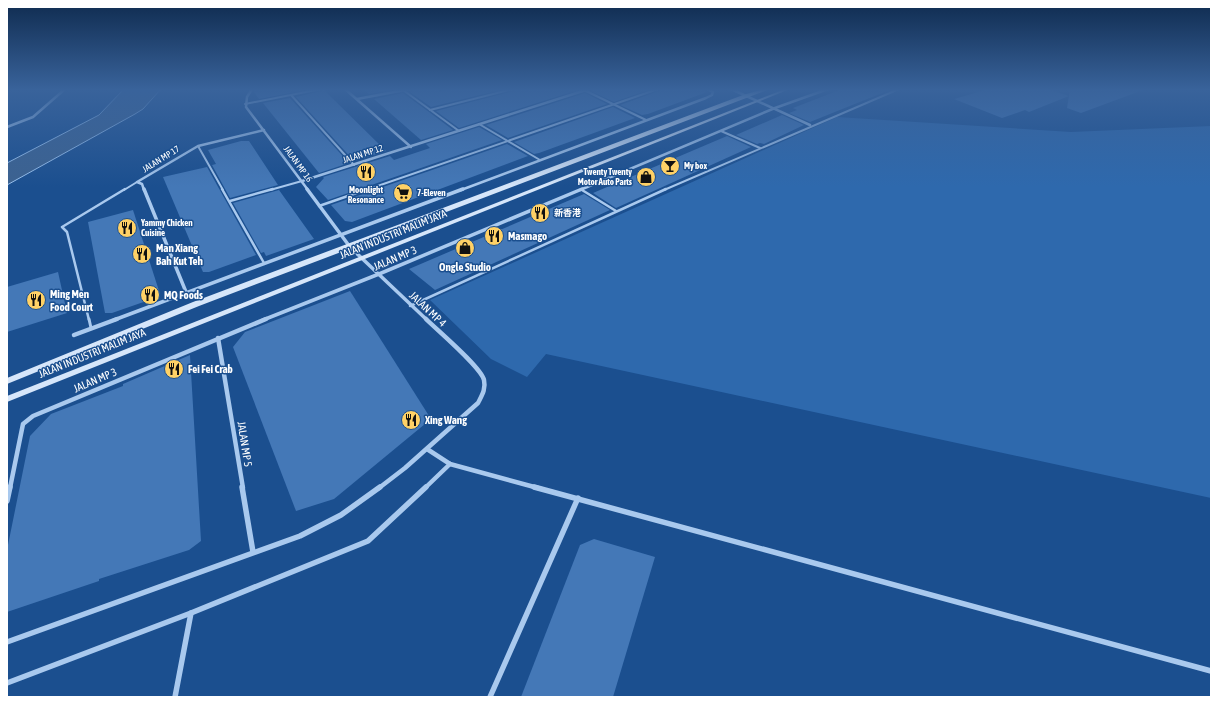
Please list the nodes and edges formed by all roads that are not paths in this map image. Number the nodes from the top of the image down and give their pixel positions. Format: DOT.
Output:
graph roads {
  1 [pos="22,122"];
  2 [pos="257,122"];
  3 [pos="315,122"];
  4 [pos="383,122"];
  5 [pos="446,122"];
  6 [pos="486,122"];
  7 [pos="562,122"];
  8 [pos="641,122"];
  9 [pos="677,122"];
  10 [pos="702,122"];
  11 [pos="742,122"];
  12 [pos="804,122"];
  13 [pos="818,122"];
  14 [pos="479,124"];
  15 [pos="810,125"];
  16 [pos="7,127"];
  17 [pos="264,130"];
  18 [pos="459,131"];
  19 [pos="721,131"];
  20 [pos="507,141"];
  21 [pos="198,146"];
  22 [pos="411,147"];
  23 [pos="760,148"];
  24 [pos="540,160"];
  25 [pos="354,165"];
  26 [pos="302,181"];
  27 [pos="137,182"];
  28 [pos="582,190"];
  29 [pos="230,201"];
  30 [pos="319,206"];
  31 [pos="616,211"];
  32 [pos="340,234"];
  33 [pos="350,247"];
  34 [pos="362,258"];
  35 [pos="264,263"];
  36 [pos="379,274"];
  37 [pos="186,292"];
  38 [pos="410,306"];
  39 [pos="91,328"];
  40 [pos="74,335"];
  41 [pos="218,338"];
  42 [pos="7,381"];
  43 [pos="7,399"];
  44 [pos="427,449"];
  45 [pos="450,464"];
  46 [pos="578,498"];
  47 [pos="7,501"];
  48 [pos="253,552"];
  49 [pos="191,613"];
  50 [pos="7,642"];
  51 [pos="1211,670"];
  52 [pos="7,683"];
  53 [pos="174,697"];
  54 [pos="490,697"];
  1 -- 16 [label="street"];
  2 -- 17 [label="street, JALAN MP 16"];
  3 -- 25 [label="lane"];
  4 -- 22 [label="street"];
  5 -- 18 [label="lane"];
  6 -- 14 [label="street, JALAN MP 12"];
  7 -- 20 [label="lane"];
  8 -- 24 [label="street"];
  9 -- 33 [label="main road, JALAN INDUSTRI MALIM JAYA"];
  10 -- 34 [label="main road, JALAN INDUSTRI MALIM JAYA"];
  11 -- 19 [label="street, JALAN MP 3"];
  12 -- 15 [label="street"];
  13 -- 15 [label="lane"];
  14 -- 18 [label="street, JALAN MP 12"];
  14 -- 20 [label="lane"];
  15 -- 23 [label="lane"];
  17 -- 21 [label="street, JALAN MP 17"];
  17 -- 26 [label="street, JALAN MP 16"];
  18 -- 22 [label="street, JALAN MP 12"];
  19 -- 23 [label="lane"];
  19 -- 28 [label="street, JALAN MP 3"];
  20 -- 24 [label="lane"];
  20 -- 30 [label="lane"];
  21 -- 27 [label="street, JALAN MP 17"];
  21 -- 29 [label="lane"];
  22 -- 25 [label="street, JALAN MP 12"];
  23 -- 31 [label="lane"];
  24 -- 32 [label="street"];
  25 -- 26 [label="street, JALAN MP 12"];
  26 -- 29 [label="lane"];
  26 -- 30 [label="street, JALAN MP 16"];
  27 -- 37 [label="street, JALAN MP 17"];
  27 -- 39 [label="lane"];
  28 -- 31 [label="lane"];
  28 -- 36 [label="street, JALAN MP 3"];
  29 -- 35 [label="lane"];
  30 -- 32 [label="street, JALAN MP 16"];
  31 -- 38 [label="lane"];
  32 -- 33 [label="street, JALAN MP 16"];
  32 -- 35 [label="street"];
  33 -- 34 [label="street, JALAN MP 4"];
  33 -- 42 [label="main road, JALAN INDUSTRI MALIM JAYA"];
  34 -- 36 [label="street, JALAN MP 4"];
  34 -- 43 [label="main road, JALAN INDUSTRI MALIM JAYA"];
  35 -- 37 [label="street"];
  36 -- 38 [label="street, JALAN MP 4"];
  36 -- 41 [label="street, JALAN MP 3"];
  37 -- 39 [label="street"];
  38 -- 44 [label="street, JALAN MP 4"];
  39 -- 40 [label="street"];
  41 -- 47 [label="street, JALAN MP 3"];
  41 -- 48 [label="street, JALAN MP 5"];
  44 -- 45 [label="street"];
  44 -- 48 [label="street"];
  45 -- 46 [label="street"];
  45 -- 49 [label="street"];
  46 -- 51 [label="street"];
  46 -- 54 [label="street"];
  48 -- 50 [label="street"];
  49 -- 52 [label="street"];
  49 -- 53 [label="street"];
}
